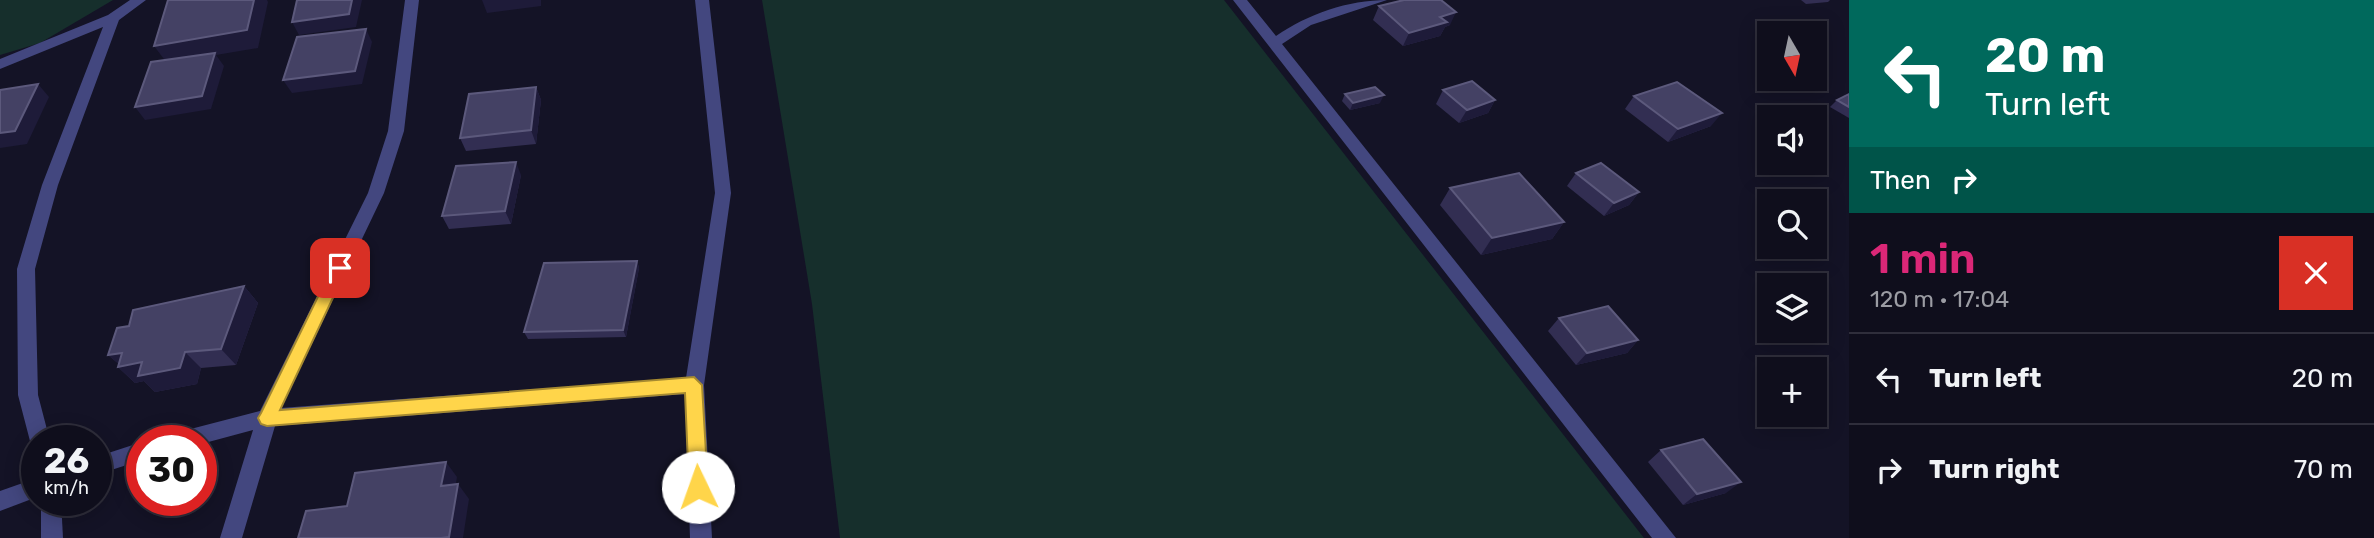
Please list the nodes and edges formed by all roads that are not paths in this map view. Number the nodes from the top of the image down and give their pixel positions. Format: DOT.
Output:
graph roads {
  1 [pos="139,0"];
  2 [pos="412,0"];
  3 [pos="702,0"];
  4 [pos="1240,0"];
  5 [pos="1380,0"];
  6 [pos="113,18"];
  7 [pos="1273,44"];
  8 [pos="0,64"];
  9 [pos="694,385"];
  10 [pos="267,418"];
  11 [pos="36,425"];
  12 [pos="217,431"];
  13 [pos="21,493"];
  14 [pos="0,501"];
  15 [pos="51,516"];
  16 [pos="52,538"];
  17 [pos="231,538"];
  18 [pos="701,538"];
  19 [pos="1665,538"];
  1 -- 6 [label="street"];
  2 -- 10 [label="street"];
  3 -- 9 [label="street"];
  4 -- 7 [label="street"];
  5 -- 7 [label="street"];
  6 -- 8 [label="street"];
  6 -- 11 [label="street"];
  7 -- 19 [label="street"];
  9 -- 10 [label="street"];
  9 -- 18 [label="street"];
  10 -- 12 [label="street"];
  10 -- 17 [label="street"];
  13 -- 14 [label="street"];
  15 -- 16 [label="street"];
}
